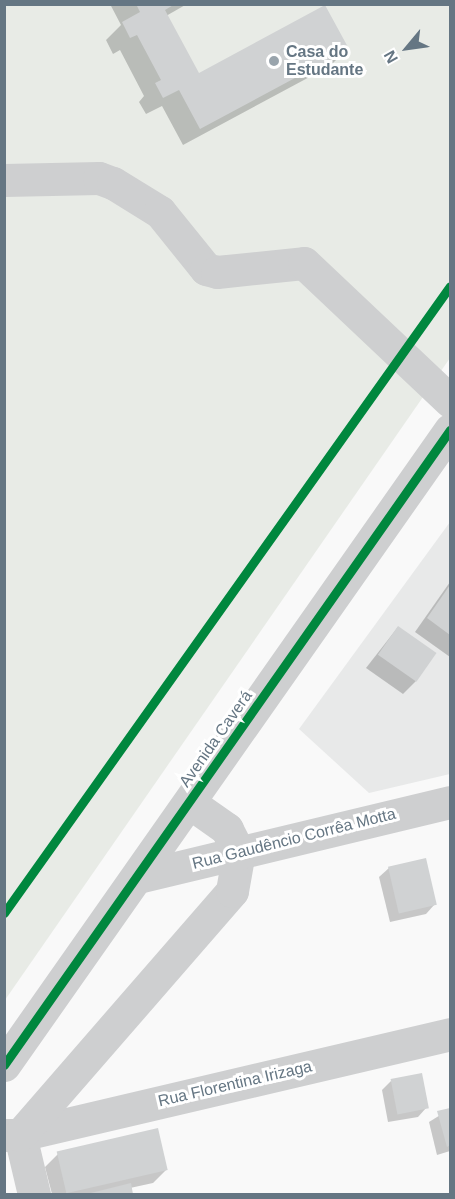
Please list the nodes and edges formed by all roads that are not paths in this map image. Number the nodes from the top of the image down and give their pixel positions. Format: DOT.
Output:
graph roads {
  1 [pos="4,180"];
  2 [pos="450,401"];
  3 [pos="450,430"];
  4 [pos="450,801"];
  5 [pos="190,803"];
  6 [pos="239,853"];
  7 [pos="138,877"];
  8 [pos="450,1034"];
  9 [pos="4,1065"];
  10 [pos="12,1135"];
  11 [pos="34,1194"];
  1 -- 2 [label="street"];
  3 -- 5 [label="street, Avenida Caverá"];
  4 -- 6 [label="street, Rua Gaudêncio Corrêa Motta"];
  5 -- 6 [label="street"];
  5 -- 7 [label="street, Avenida Caverá"];
  6 -- 7 [label="street, Rua Gaudêncio Corrêa Motta"];
  6 -- 10 [label="street"];
  7 -- 9 [label="street, Avenida Caverá"];
  8 -- 10 [label="street, Rua Florentina Irizaga"];
  10 -- 11 [label="street"];
}
